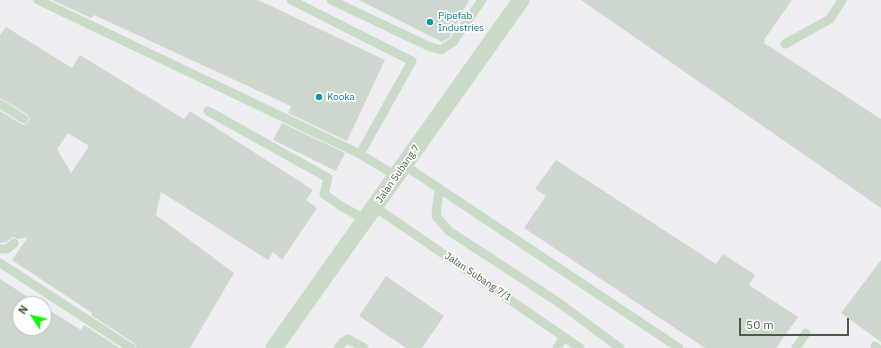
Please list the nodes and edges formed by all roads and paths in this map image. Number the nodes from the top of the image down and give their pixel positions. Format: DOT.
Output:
graph roads {
  1 [pos="38,0"];
  2 [pos="291,0"];
  3 [pos="330,0"];
  4 [pos="482,0"];
  5 [pos="521,0"];
  6 [pos="842,0"];
  7 [pos="785,44"];
  8 [pos="0,104"];
  9 [pos="208,111"];
  10 [pos="24,119"];
  11 [pos="360,154"];
  12 [pos="400,171"];
  13 [pos="439,188"];
  14 [pos="370,213"];
  15 [pos="14,243"];
  16 [pos="0,249"];
  17 [pos="0,263"];
  18 [pos="806,333"];
  19 [pos="564,337"];
  20 [pos="131,348"];
  21 [pos="274,348"];
  22 [pos="338,348"];
  23 [pos="364,348"];
  24 [pos="557,348"];
  25 [pos="580,348"];
  26 [pos="620,348"];
  27 [pos="679,348"];
  28 [pos="796,348"];
  1 -- 11 [label="lane"];
  2 -- 11 [label="lane"];
  3 -- 4 [label="lane"];
  5 -- 12 [label="street, Jalan Subang 7"];
  6 -- 7 [label="lane"];
  8 -- 10 [label="lane"];
  9 -- 14 [label="lane, Jalan Subang 7/1"];
  11 -- 12 [label="lane"];
  12 -- 13 [label="lane"];
  12 -- 14 [label="street, Jalan Subang 7"];
  13 -- 26 [label="lane"];
  13 -- 27 [label="lane"];
  14 -- 19 [label="lane, Jalan Subang 7/1"];
  14 -- 21 [label="street, Jalan Subang 7"];
  15 -- 16 [label="lane"];
  17 -- 20 [label="lane"];
  18 -- 28 [label="lane"];
  19 -- 24 [label="lane"];
  19 -- 25 [label="lane, Jalan Subang 7/1"];
  22 -- 23 [label="lane"];
}
